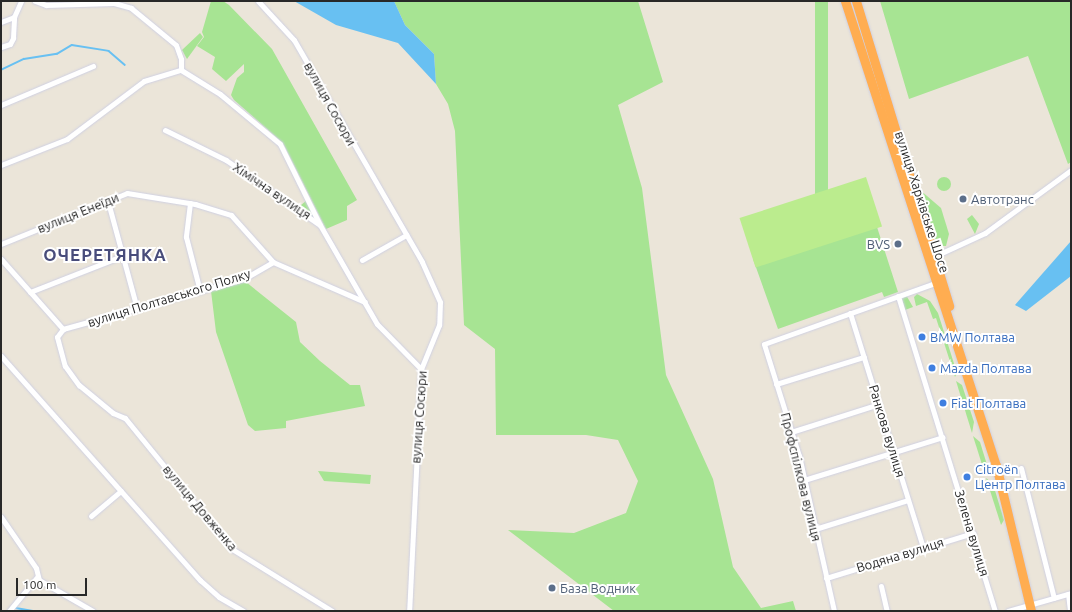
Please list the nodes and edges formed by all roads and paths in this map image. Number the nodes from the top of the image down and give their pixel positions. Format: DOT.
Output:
graph roads {
  1 [pos="21,1"];
  2 [pos="35,1"];
  3 [pos="258,1"];
  4 [pos="846,1"];
  5 [pos="856,1"];
  6 [pos="14,17"];
  7 [pos="1,22"];
  8 [pos="1,47"];
  9 [pos="93,66"];
  10 [pos="181,70"];
  11 [pos="1,105"];
  12 [pos="165,130"];
  13 [pos="1,165"];
  14 [pos="1071,170"];
  15 [pos="108,202"];
  16 [pos="190,203"];
  17 [pos="320,225"];
  18 [pos="406,235"];
  19 [pos="1,244"];
  20 [pos="122,256"];
  21 [pos="935,256"];
  22 [pos="1,259"];
  23 [pos="362,260"];
  24 [pos="272,262"];
  25 [pos="938,281"];
  26 [pos="200,291"];
  27 [pos="30,292"];
  28 [pos="898,296"];
  29 [pos="365,302"];
  30 [pos="137,309"];
  31 [pos="850,313"];
  32 [pos="63,330"];
  33 [pos="1,356"];
  34 [pos="864,357"];
  35 [pos="420,369"];
  36 [pos="776,384"];
  37 [pos="879,404"];
  38 [pos="791,432"];
  39 [pos="943,437"];
  40 [pos="893,452"];
  41 [pos="1021,468"];
  42 [pos="804,480"];
  43 [pos="121,491"];
  44 [pos="908,500"];
  45 [pos="90,516"];
  46 [pos="1,517"];
  47 [pos="815,529"];
  48 [pos="973,533"];
  49 [pos="923,548"];
  50 [pos="38,576"];
  51 [pos="826,578"];
  52 [pos="881,586"];
  53 [pos="1070,593"];
  54 [pos="1054,598"];
  55 [pos="1031,608"];
  56 [pos="9,611"];
  57 [pos="93,611"];
  58 [pos="243,611"];
  59 [pos="332,611"];
  60 [pos="409,611"];
  61 [pos="834,611"];
  62 [pos="887,611"];
  63 [pos="995,611"];
  64 [pos="1008,611"];
  65 [pos="1070,611"];
  1 -- 6 [label="street"];
  2 -- 10 [label="street"];
  3 -- 18 [label="street, вулиця Сосюри"];
  4 -- 25 [label="highway, вулиця Харківське Шосе"];
  5 -- 21 [label="highway, вулиця Харківське Шосе"];
  6 -- 7 [label="street"];
  6 -- 8 [label="street"];
  9 -- 11 [label="street"];
  10 -- 13 [label="street"];
  10 -- 17 [label="street"];
  12 -- 17 [label="street, Хімічна вулиця"];
  14 -- 21 [label="street"];
  15 -- 16 [label="street, вулиця Енеїди"];
  15 -- 19 [label="street, вулиця Енеїди"];
  15 -- 20 [label="street"];
  16 -- 24 [label="street, вулиця Енеїди"];
  16 -- 26 [label="street"];
  17 -- 29 [label="street, Хімічна вулиця"];
  18 -- 23 [label="street"];
  18 -- 35 [label="street, вулиця Сосюри"];
  20 -- 27 [label="street"];
  20 -- 30 [label="street"];
  21 -- 25 [label="highway, вулиця Харківське Шосе"];
  22 -- 27 [label="street"];
  24 -- 26 [label="street, вулиця Полтавського Полку"];
  24 -- 29 [label="street, вулиця Енеїди"];
  25 -- 28 [label="street"];
  25 -- 55 [label="highway, вулиця Харківське Шосе"];
  26 -- 30 [label="street, вулиця Полтавського Полку"];
  27 -- 32 [label="street"];
  28 -- 31 [label="street"];
  28 -- 39 [label="street, Зелена вулиця"];
  29 -- 35 [label="street, Хімічна вулиця"];
  30 -- 32 [label="street, вулиця Полтавського Полку"];
  31 -- 34 [label="street, Ранкова вулиця"];
  31 -- 36 [label="street, Профспілкова вулиця"];
  32 -- 59 [label="street, вулиця Довженка"];
  33 -- 43 [label="street"];
  34 -- 36 [label="street"];
  34 -- 37 [label="street, Ранкова вулиця"];
  35 -- 60 [label="street, вулиця Сосюри"];
  36 -- 38 [label="street, Профспілкова вулиця"];
  37 -- 38 [label="street"];
  37 -- 40 [label="street, Ранкова вулиця"];
  38 -- 42 [label="street, Профспілкова вулиця"];
  39 -- 40 [label="street"];
  39 -- 48 [label="street, Зелена вулиця"];
  40 -- 42 [label="street"];
  40 -- 44 [label="street, Ранкова вулиця"];
  41 -- 54 [label="street"];
  42 -- 47 [label="street, Профспілкова вулиця"];
  43 -- 45 [label="street"];
  43 -- 58 [label="street"];
  44 -- 47 [label="street"];
  44 -- 49 [label="street, Ранкова вулиця"];
  46 -- 50 [label="street"];
  47 -- 51 [label="street, Профспілкова вулиця"];
  48 -- 49 [label="street, Водяна вулиця"];
  48 -- 63 [label="street, Зелена вулиця"];
  49 -- 51 [label="street, Водяна вулиця"];
  50 -- 56 [label="street"];
  50 -- 57 [label="street"];
  51 -- 61 [label="street, Профспілкова вулиця"];
  52 -- 62 [label="street"];
  53 -- 54 [label="street"];
  53 -- 65 [label="street"];
  54 -- 55 [label="street"];
  55 -- 64 [label="street"];
}
